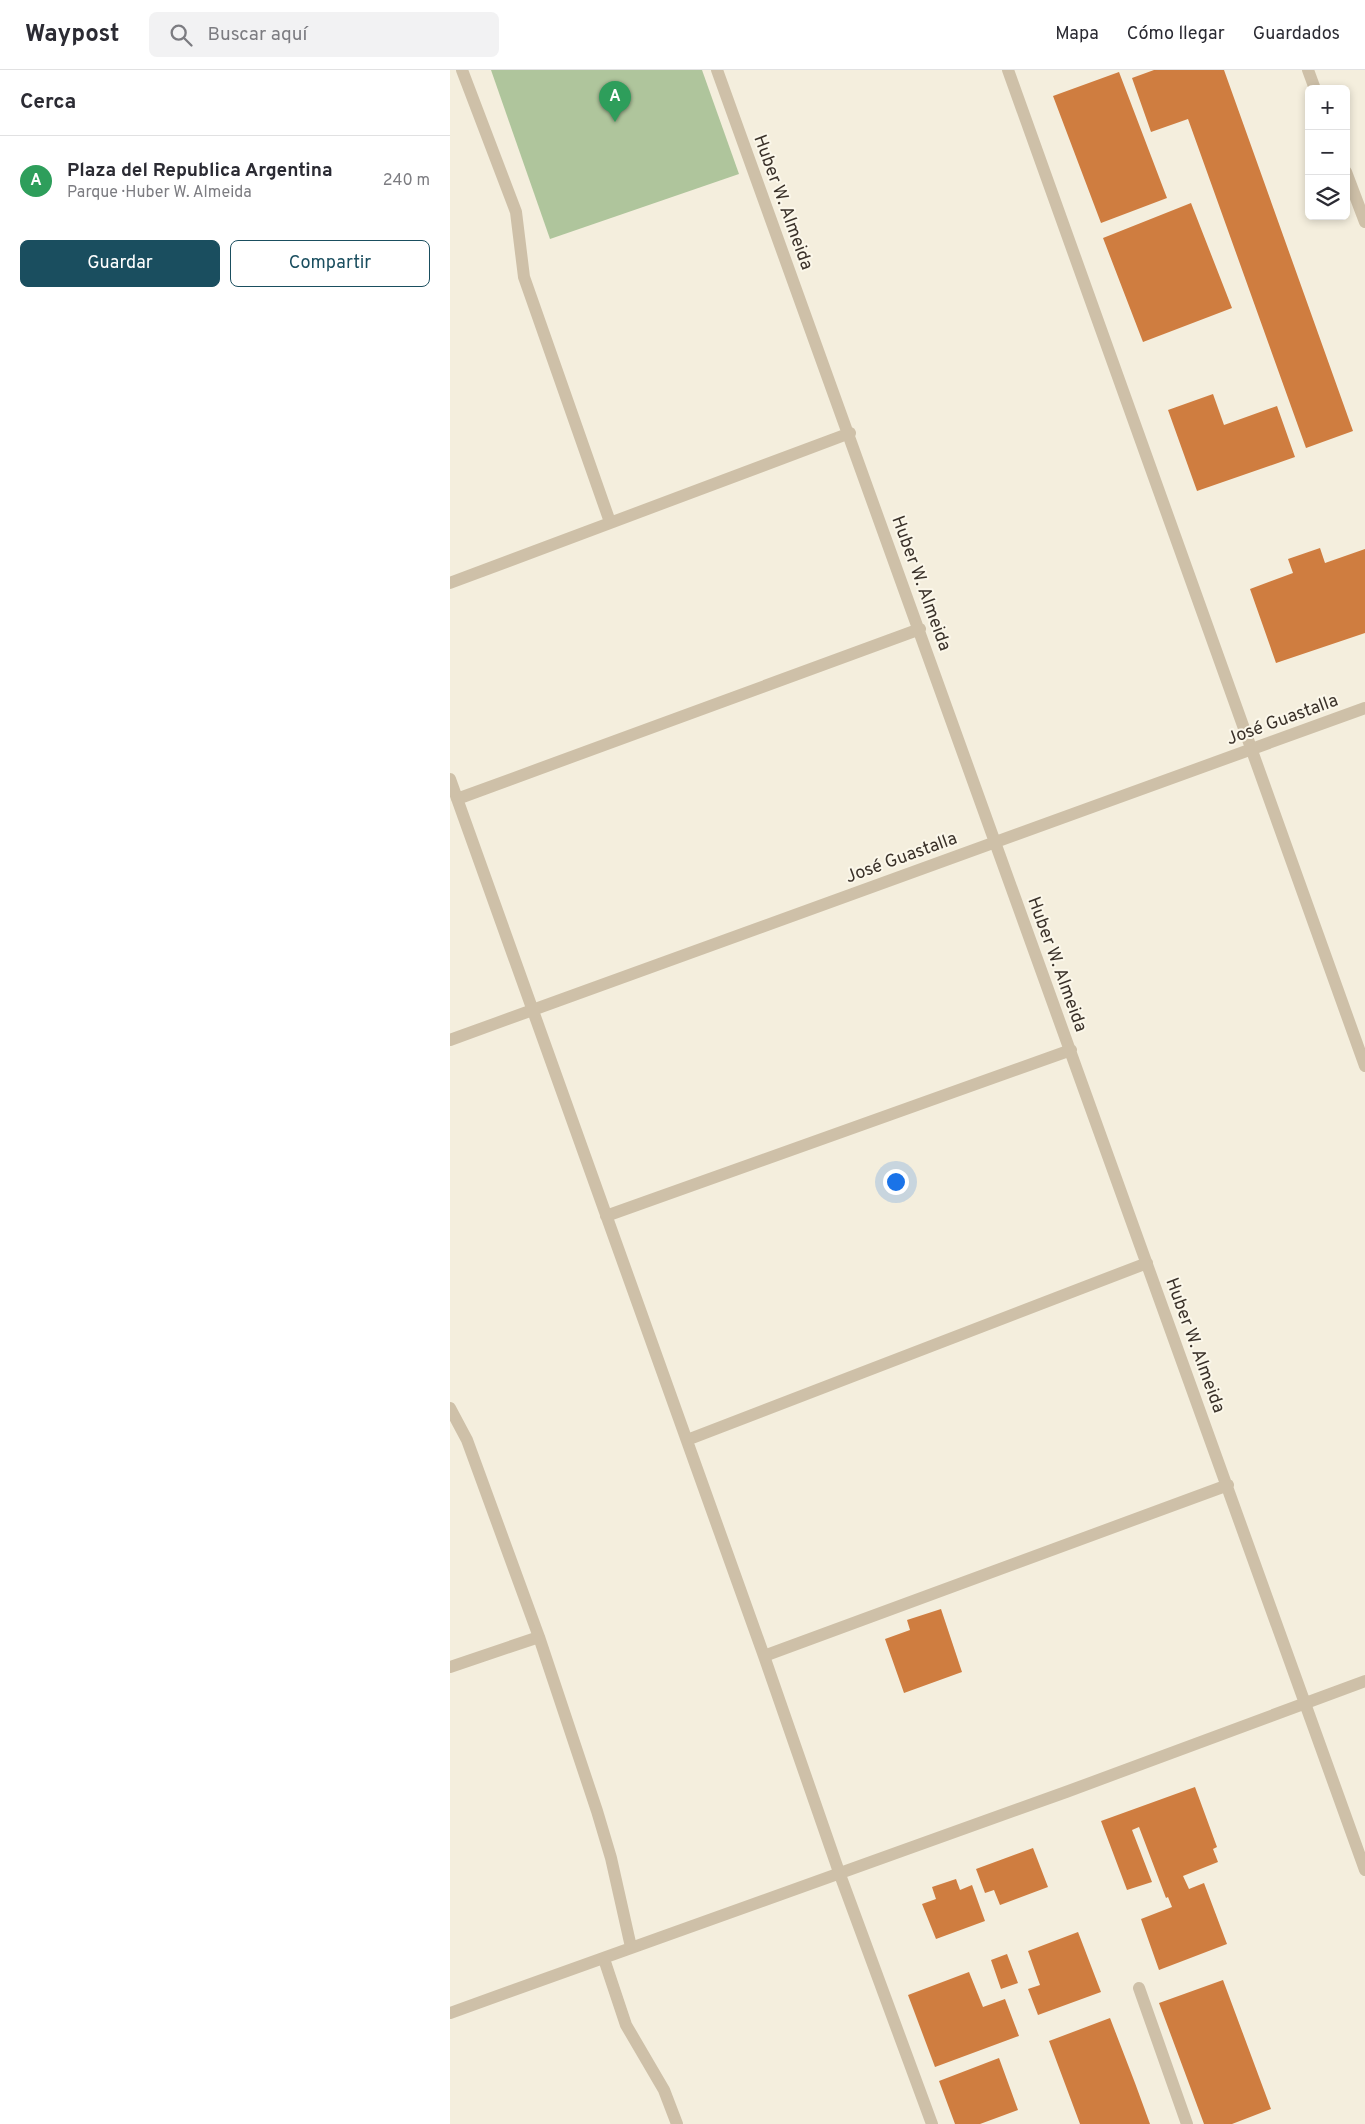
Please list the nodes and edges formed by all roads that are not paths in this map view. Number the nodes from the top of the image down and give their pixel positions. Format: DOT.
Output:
graph roads {
  1 [pos="462,70"];
  2 [pos="717,70"];
  3 [pos="1008,70"];
  4 [pos="1308,70"];
  5 [pos="1314,85"];
  6 [pos="1347,175"];
  7 [pos="1365,222"];
  8 [pos="850,433"];
  9 [pos="610,522"];
  10 [pos="450,583"];
  11 [pos="920,629"];
  12 [pos="1365,708"];
  13 [pos="1251,748"];
  14 [pos="450,779"];
  15 [pos="457,799"];
  16 [pos="995,841"];
  17 [pos="532,1009"];
  18 [pos="450,1040"];
  19 [pos="1071,1050"];
  20 [pos="1365,1066"];
  21 [pos="606,1216"];
  22 [pos="1147,1263"];
  23 [pos="450,1408"];
  24 [pos="687,1440"];
  25 [pos="1228,1485"];
  26 [pos="540,1637"];
  27 [pos="764,1656"];
  28 [pos="450,1667"];
  29 [pos="1365,1681"];
  30 [pos="1304,1702"];
  31 [pos="1365,1870"];
  32 [pos="839,1872"];
  33 [pos="631,1947"];
  34 [pos="604,1959"];
  35 [pos="1139,1988"];
  36 [pos="450,2013"];
  37 [pos="677,2124"];
  38 [pos="932,2124"];
  39 [pos="1187,2124"];
  1 -- 9 [label="street"];
  2 -- 8 [label="street, Huber W. Almeida"];
  3 -- 13 [label="street"];
  4 -- 5 [label="street"];
  6 -- 7 [label="street"];
  8 -- 9 [label="street"];
  8 -- 11 [label="street, Huber W. Almeida"];
  9 -- 10 [label="street"];
  11 -- 15 [label="street"];
  11 -- 16 [label="street, Huber W. Almeida"];
  12 -- 13 [label="street, José Guastalla"];
  13 -- 16 [label="street, José Guastalla"];
  13 -- 20 [label="street"];
  14 -- 15 [label="street"];
  15 -- 17 [label="street"];
  16 -- 17 [label="street, José Guastalla"];
  16 -- 19 [label="street, Huber W. Almeida"];
  17 -- 18 [label="street, José Guastalla"];
  17 -- 21 [label="street"];
  19 -- 21 [label="street"];
  19 -- 22 [label="street, Huber W. Almeida"];
  21 -- 24 [label="street"];
  22 -- 24 [label="street"];
  22 -- 25 [label="street, Huber W. Almeida"];
  23 -- 26 [label="street"];
  24 -- 27 [label="street"];
  25 -- 27 [label="street"];
  25 -- 30 [label="street, Huber W. Almeida"];
  26 -- 28 [label="street"];
  26 -- 33 [label="street"];
  27 -- 32 [label="street"];
  29 -- 30 [label="street"];
  30 -- 31 [label="street, Huber W. Almeida"];
  30 -- 32 [label="street"];
  32 -- 33 [label="street"];
  32 -- 38 [label="street"];
  33 -- 34 [label="street"];
  34 -- 36 [label="street"];
  34 -- 37 [label="street"];
  35 -- 39 [label="street"];
}
